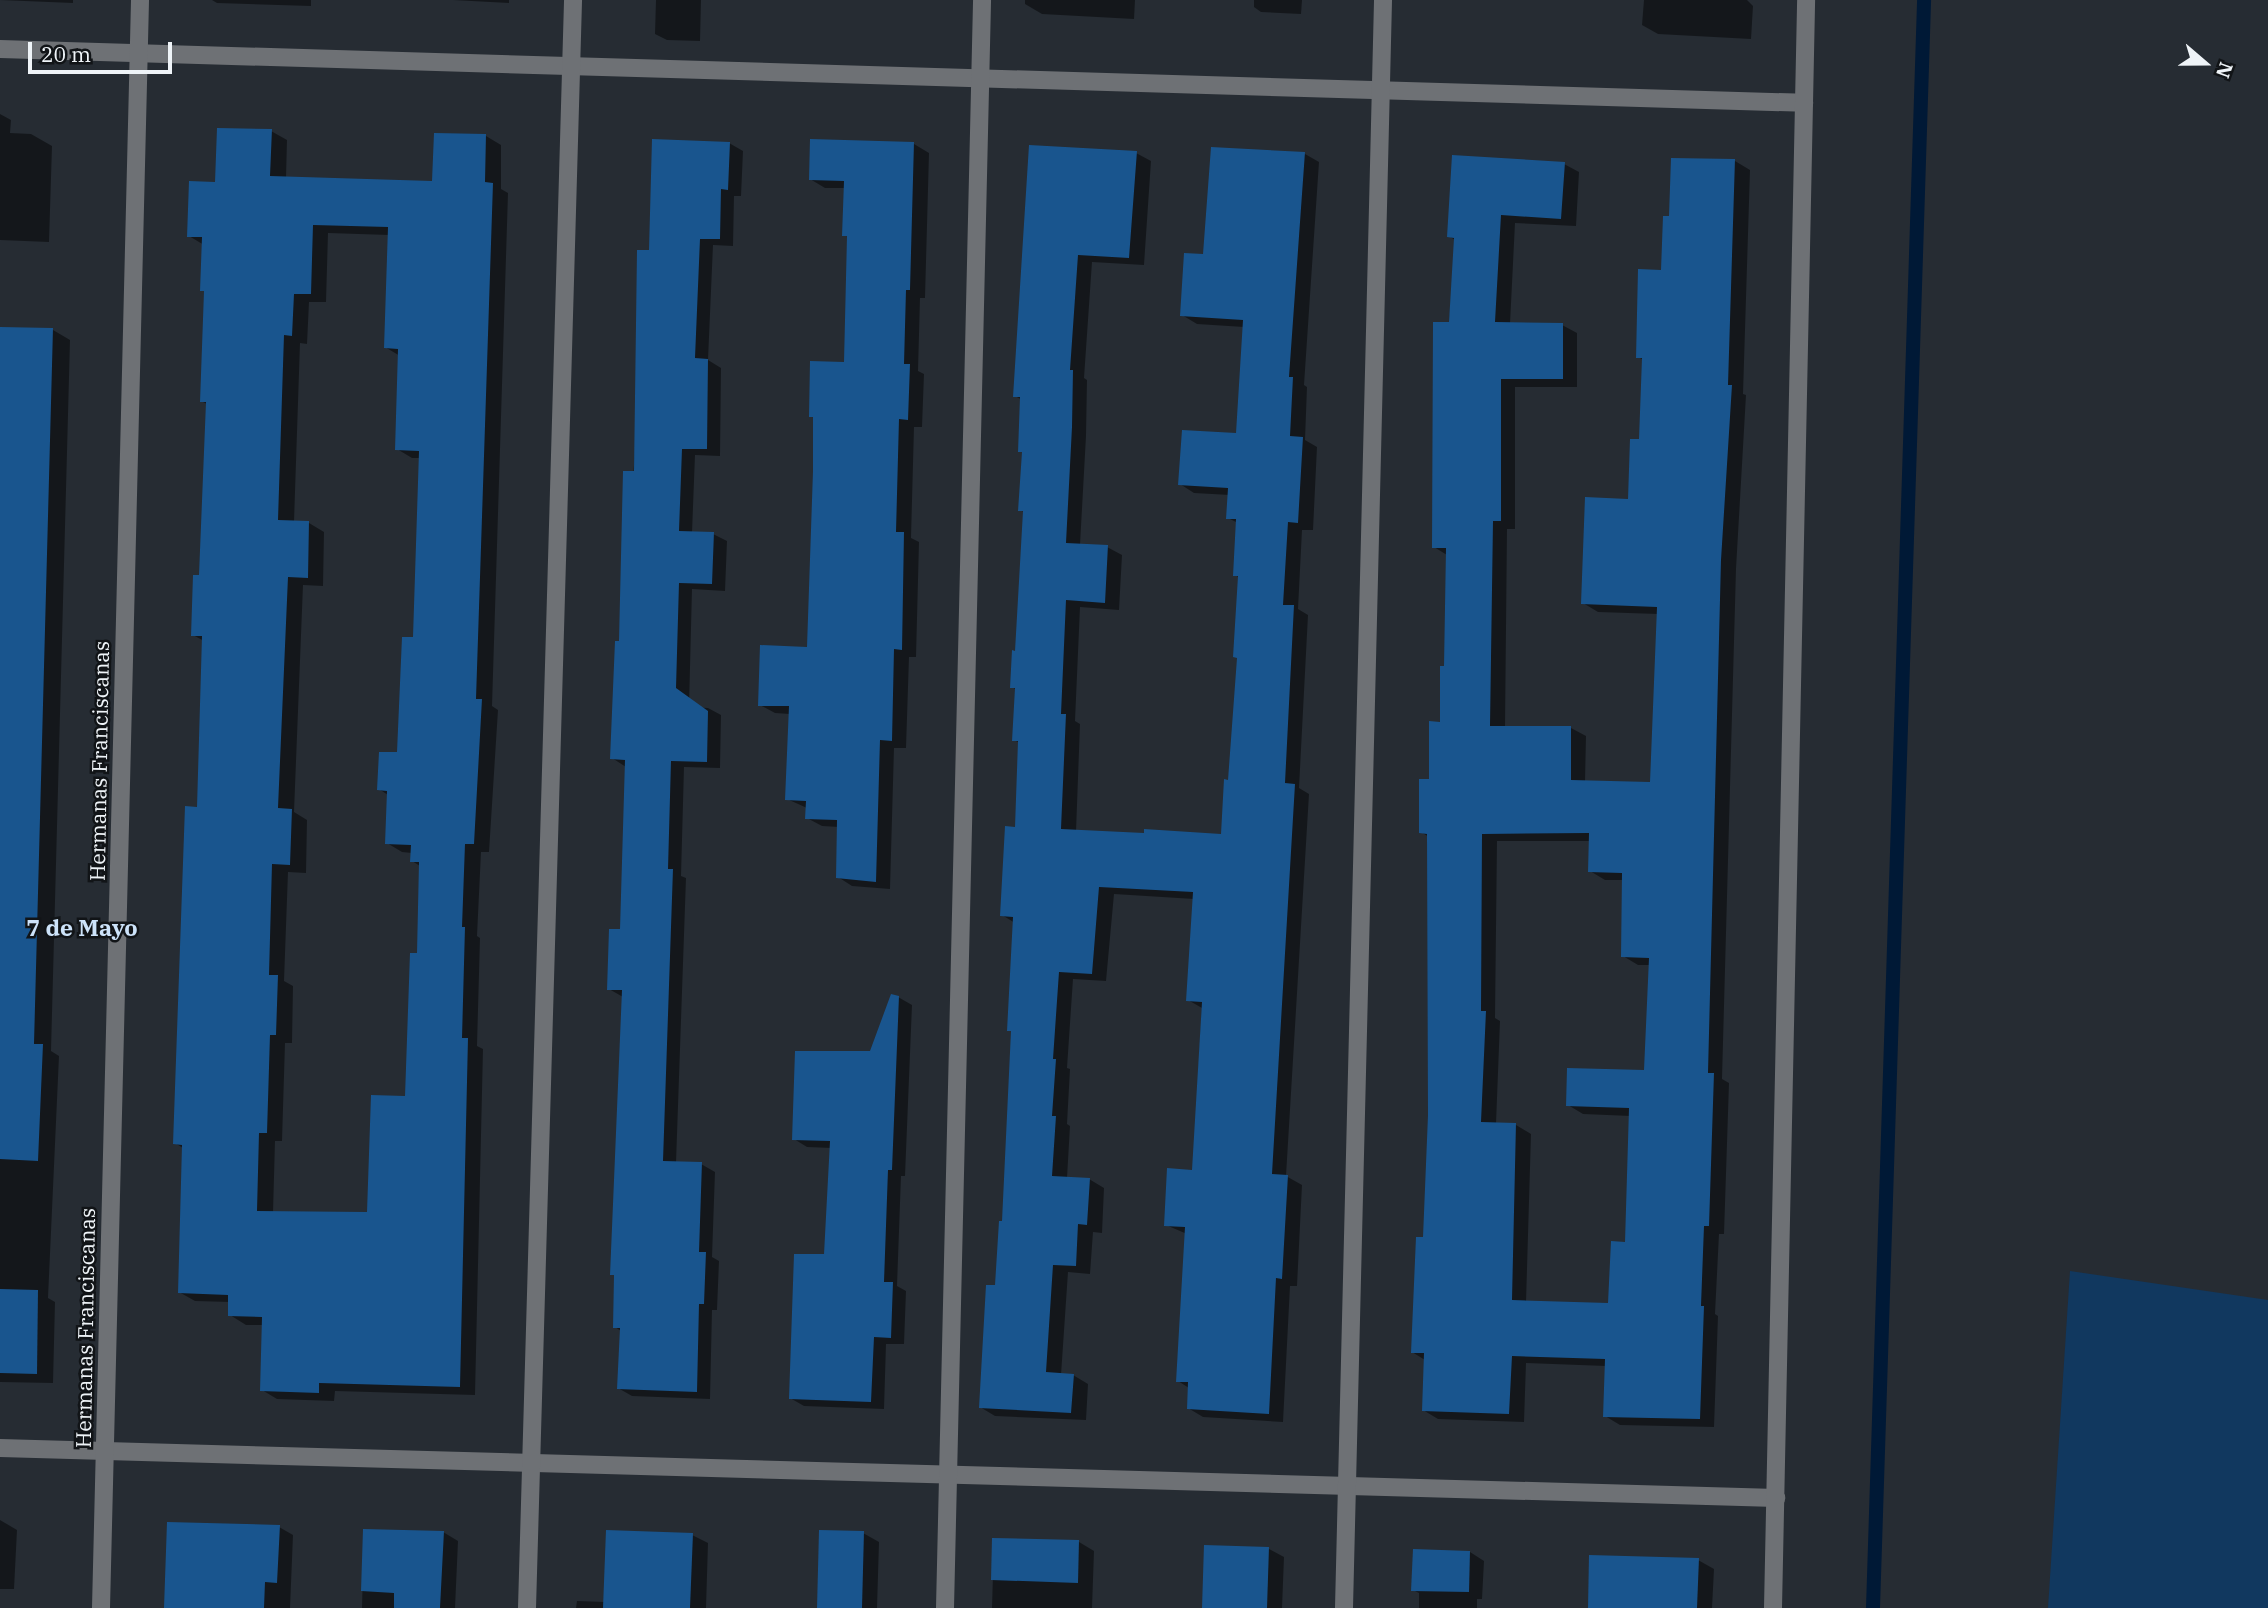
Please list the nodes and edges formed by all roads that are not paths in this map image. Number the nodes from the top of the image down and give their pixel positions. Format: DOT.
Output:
graph roads {
  1 [pos="139,0"];
  2 [pos="573,0"];
  3 [pos="982,0"];
  4 [pos="1383,0"];
  5 [pos="1806,0"];
  6 [pos="0,49"];
  7 [pos="138,53"];
  8 [pos="572,66"];
  9 [pos="980,79"];
  10 [pos="1380,91"];
  11 [pos="1804,103"];
  12 [pos="0,1448"];
  13 [pos="105,1451"];
  14 [pos="531,1462"];
  15 [pos="948,1475"];
  16 [pos="1346,1486"];
  17 [pos="1776,1498"];
  18 [pos="101,1608"];
  19 [pos="527,1608"];
  20 [pos="944,1608"];
  21 [pos="1344,1608"];
  22 [pos="1773,1608"];
  1 -- 7 [label="street, Hermanas Franciscanas"];
  2 -- 8 [label="street"];
  3 -- 9 [label="street"];
  4 -- 10 [label="street"];
  5 -- 11 [label="street"];
  6 -- 7 [label="street"];
  7 -- 8 [label="street"];
  7 -- 13 [label="street, Hermanas Franciscanas"];
  8 -- 9 [label="street"];
  8 -- 14 [label="street"];
  9 -- 10 [label="street"];
  9 -- 15 [label="street"];
  10 -- 11 [label="street"];
  10 -- 16 [label="street"];
  11 -- 17 [label="street"];
  12 -- 13 [label="street"];
  13 -- 14 [label="street"];
  13 -- 18 [label="street, Hermanas Franciscanas"];
  14 -- 15 [label="street"];
  14 -- 19 [label="street"];
  15 -- 16 [label="street"];
  15 -- 20 [label="street"];
  16 -- 17 [label="street"];
  16 -- 21 [label="street"];
  17 -- 22 [label="street"];
}
